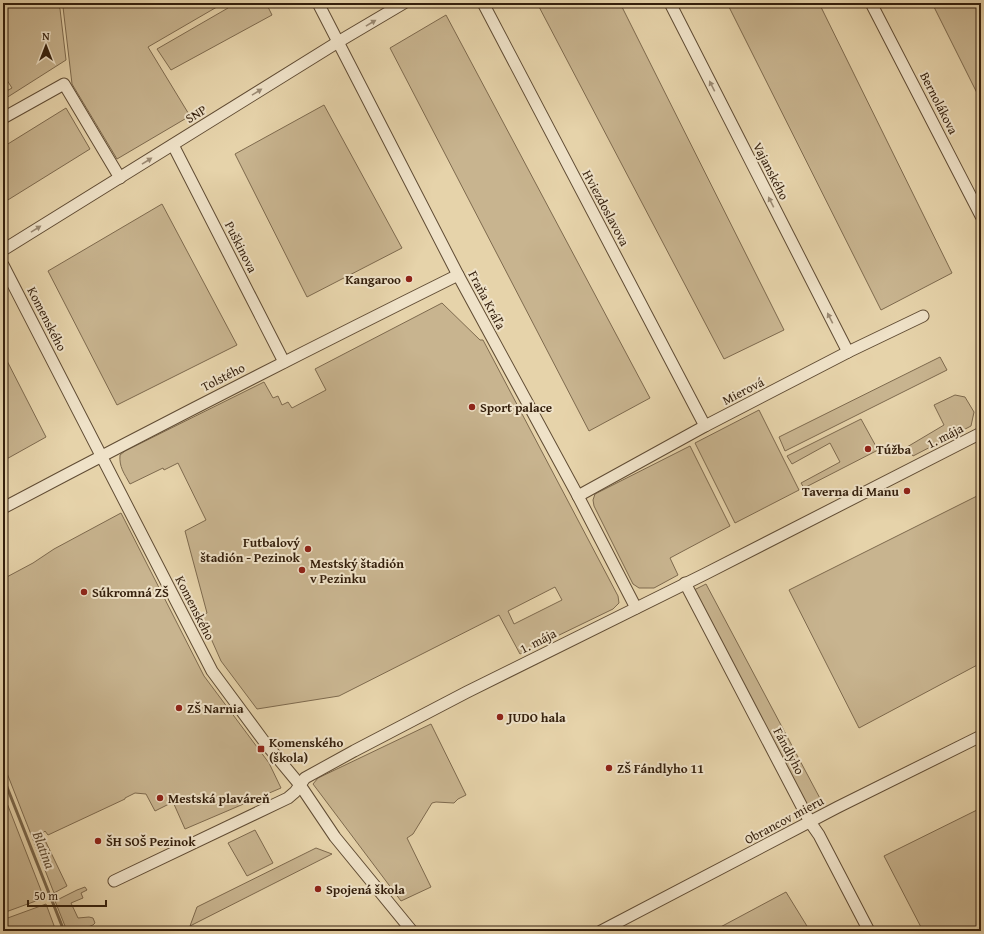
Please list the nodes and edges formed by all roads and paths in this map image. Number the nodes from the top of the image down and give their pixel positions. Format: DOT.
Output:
graph roads {
  1 [pos="318,3"];
  2 [pos="404,3"];
  3 [pos="483,3"];
  4 [pos="670,3"];
  5 [pos="871,3"];
  6 [pos="338,42"];
  7 [pos="3,118"];
  8 [pos="173,144"];
  9 [pos="120,178"];
  10 [pos="981,216"];
  11 [pos="3,250"];
  12 [pos="3,265"];
  13 [pos="458,275"];
  14 [pos="923,316"];
  15 [pos="848,352"];
  16 [pos="284,362"];
  17 [pos="705,426"];
  18 [pos="981,433"];
  19 [pos="101,456"];
  20 [pos="578,496"];
  21 [pos="3,508"];
  22 [pos="685,583"];
  23 [pos="636,608"];
  24 [pos="981,736"];
  25 [pos="300,785"];
  26 [pos="810,822"];
  27 [pos="114,881"];
  28 [pos="412,931"];
  29 [pos="601,931"];
  30 [pos="869,931"];
  1 -- 6 [label="street, Fraňa Kráľa"];
  6 -- 2 [label="street, SNP, one-way"];
  3 -- 17 [label="street, Hviezdoslavova"];
  15 -- 4 [label="street, Vajanského, one-way"];
  5 -- 10 [label="street, Bernolákova"];
  8 -- 6 [label="street, SNP, one-way"];
  6 -- 13 [label="street, Fraňa Kráľa"];
  7 -- 9 [label="street"];
  9 -- 8 [label="street, SNP, one-way"];
  8 -- 16 [label="street, Puškinova"];
  11 -- 9 [label="street, SNP, one-way"];
  12 -- 19 [label="street, Komenského"];
  13 -- 16 [label="street, Tolstého"];
  13 -- 20 [label="street, Fraňa Kráľa"];
  14 -- 15 [label="street, Mierová"];
  15 -- 17 [label="street, Mierová"];
  16 -- 19 [label="street, Tolstého"];
  17 -- 20 [label="street, Mierová"];
  18 -- 22 [label="street, 1. mája"];
  19 -- 21 [label="street, Tolstého"];
  19 -- 25 [label="street, Komenského"];
  20 -- 23 [label="street, Fraňa Kráľa"];
  22 -- 23 [label="street, 1. mája"];
  22 -- 26 [label="street, Fándlyho"];
  23 -- 25 [label="street, 1. mája"];
  24 -- 26 [label="street, Obrancov mieru"];
  25 -- 27 [label="street, 1. mája"];
  25 -- 28 [label="street, Komenského"];
  26 -- 29 [label="street, Obrancov mieru"];
  26 -- 30 [label="street, Fándlyho"];
}
